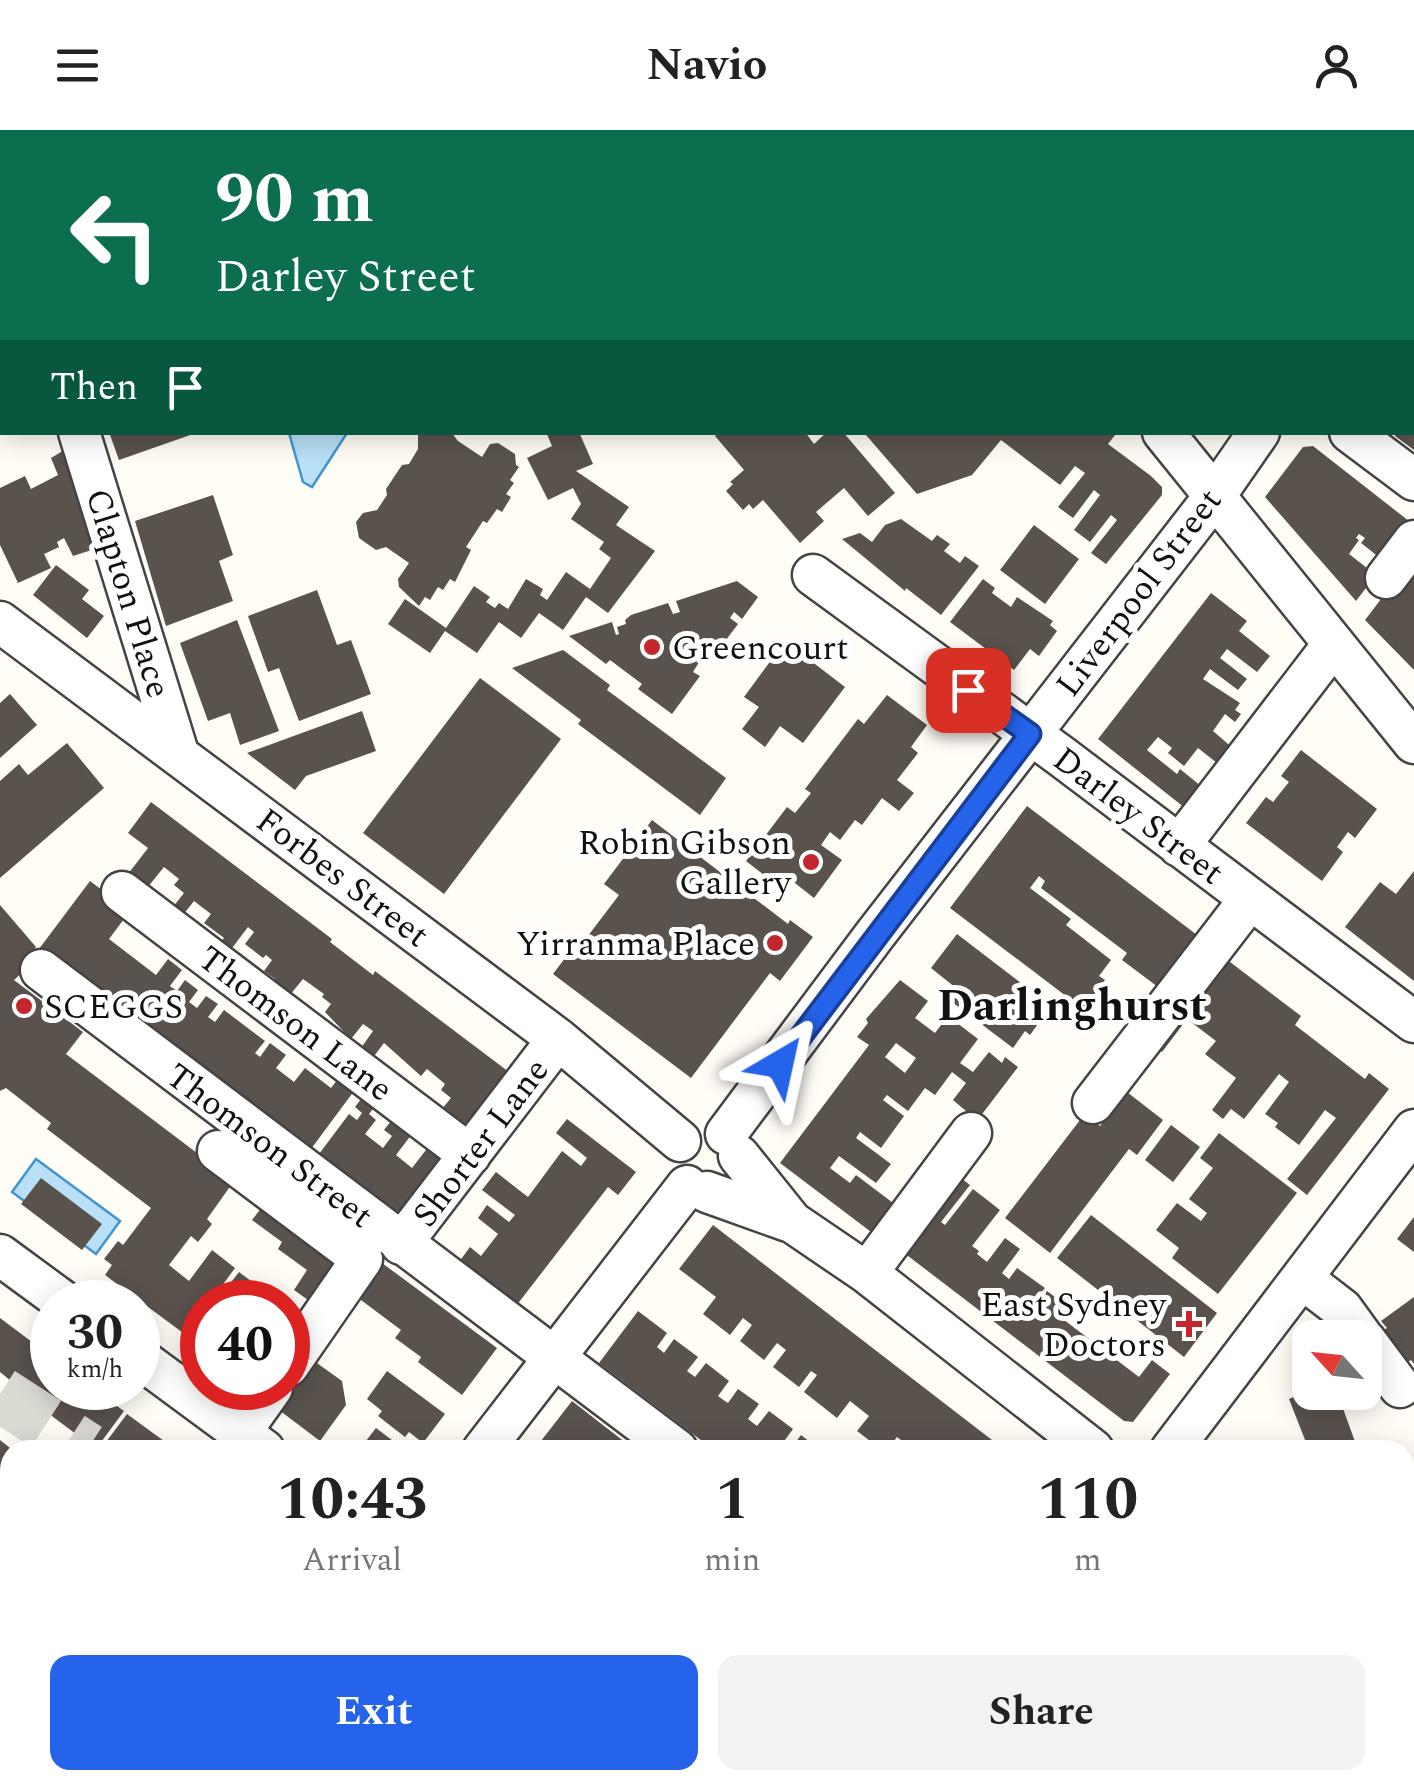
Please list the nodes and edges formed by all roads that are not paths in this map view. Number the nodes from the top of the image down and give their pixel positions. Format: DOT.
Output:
graph roads {
  1 [pos="80,435"];
  2 [pos="1165,435"];
  3 [pos="1257,435"];
  4 [pos="1354,435"];
  5 [pos="1414,480"];
  6 [pos="1214,496"];
  7 [pos="1414,542"];
  8 [pos="813,575"];
  9 [pos="1386,578"];
  10 [pos="0,622"];
  11 [pos="1333,646"];
  12 [pos="1030,734"];
  13 [pos="1414,742"];
  14 [pos="178,753"];
  15 [pos="1179,846"];
  16 [pos="122,892"];
  17 [pos="1250,899"];
  18 [pos="41,970"];
  19 [pos="1414,1022"];
  20 [pos="558,1039"];
  21 [pos="1093,1103"];
  22 [pos="1414,1130"];
  23 [pos="970,1133"];
  24 [pos="680,1142"];
  25 [pos="733,1145"];
  26 [pos="218,1151"];
  27 [pos="470,1154"];
  28 [pos="697,1189"];
  29 [pos="792,1222"];
  30 [pos="401,1244"];
  31 [pos="0,1255"];
  32 [pos="866,1273"];
  33 [pos="1303,1279"];
  34 [pos="34,1280"];
  35 [pos="1350,1320"];
  36 [pos="310,1334"];
  37 [pos="553,1359"];
  38 [pos="1382,1363"];
  39 [pos="160,1373"];
  40 [pos="1400,1387"];
  41 [pos="264,1410"];
  42 [pos="249,1440"];
  43 [pos="253,1440"];
  44 [pos="491,1440"];
  45 [pos="663,1440"];
  46 [pos="1080,1440"];
  47 [pos="1179,1440"];
  1 -- 14 [label="street, Clapton Place"];
  2 -- 6 [label="street"];
  3 -- 6 [label="street, Liverpool Street"];
  4 -- 5 [label="street"];
  6 -- 11 [label="street"];
  6 -- 12 [label="street, Liverpool Street"];
  7 -- 9 [label="street"];
  8 -- 12 [label="street, Darley Street"];
  10 -- 14 [label="street, Forbes Street"];
  11 -- 13 [label="street"];
  11 -- 15 [label="street"];
  12 -- 15 [label="street, Darley Street"];
  12 -- 25 [label="street, Liverpool Street"];
  14 -- 20 [label="street, Forbes Street"];
  15 -- 17 [label="street, Darley Street"];
  16 -- 27 [label="street, Thomson Lane"];
  17 -- 19 [label="street, Darley Street"];
  17 -- 21 [label="street"];
  18 -- 30 [label="street, Thomson Street"];
  20 -- 24 [label="street, Forbes Street"];
  20 -- 27 [label="street, Shorter Lane"];
  22 -- 33 [label="street"];
  23 -- 32 [label="street"];
  24 -- 25 [label="street"];
  24 -- 28 [label="street"];
  25 -- 28 [label="street"];
  25 -- 29 [label="street"];
  26 -- 36 [label="street"];
  27 -- 30 [label="street, Shorter Lane"];
  28 -- 29 [label="street"];
  28 -- 37 [label="street"];
  29 -- 32 [label="street"];
  30 -- 37 [label="street, Thomson Street"];
  31 -- 34 [label="street"];
  32 -- 46 [label="street"];
  33 -- 35 [label="street"];
  33 -- 47 [label="street"];
  37 -- 44 [label="street"];
  37 -- 45 [label="street"];
  38 -- 40 [label="street"];
  39 -- 42 [label="street"];
  41 -- 43 [label="street"];
}
